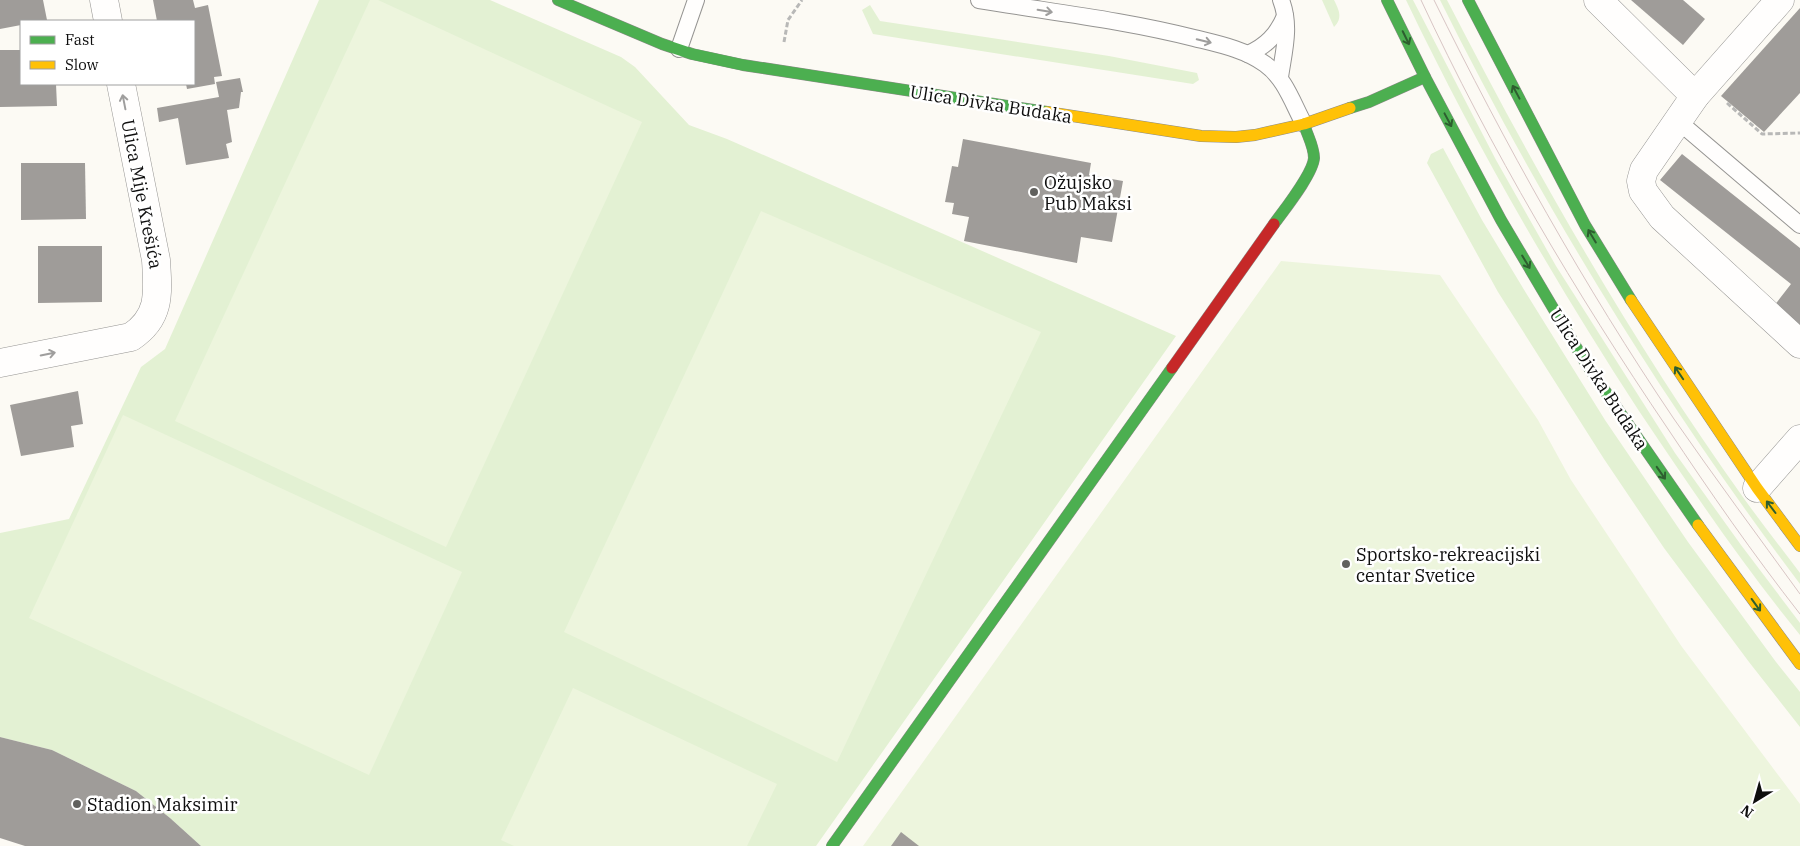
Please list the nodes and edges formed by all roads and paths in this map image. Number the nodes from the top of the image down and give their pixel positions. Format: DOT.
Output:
graph roads {
  1 [pos="104,0"];
  2 [pos="558,0"];
  3 [pos="696,0"];
  4 [pos="802,0"];
  5 [pos="979,0"];
  6 [pos="1387,0"];
  7 [pos="1468,0"];
  8 [pos="1598,0"];
  9 [pos="1780,0"];
  10 [pos="1283,7"];
  11 [pos="108,20"];
  12 [pos="783,46"];
  13 [pos="678,49"];
  14 [pos="1248,54"];
  15 [pos="1280,77"];
  16 [pos="1426,77"];
  17 [pos="121,85"];
  18 [pos="1700,90"];
  19 [pos="1678,121"];
  20 [pos="1304,124"];
  21 [pos="1800,133"];
  22 [pos="1800,226"];
  23 [pos="1800,344"];
  24 [pos="0,363"];
  25 [pos="1800,439"];
  26 [pos="1757,488"];
  27 [pos="1800,546"];
  28 [pos="1800,664"];
  29 [pos="832,846"];
  1 -- 11 [label="street"];
  2 -- 13 [label="street, Ulica Divka Budaka"];
  3 -- 13 [label="lane"];
  4 -- 12 [label="path"];
  5 -- 14 [label="lane, one-way"];
  6 -- 16 [label="street, Ulica Divka Budaka, one-way"];
  26 -- 7 [label="street, one-way"];
  8 -- 18 [label="street"];
  9 -- 18 [label="street"];
  10 -- 14 [label="lane"];
  10 -- 15 [label="lane"];
  13 -- 20 [label="street, Ulica Divka Budaka"];
  14 -- 15 [label="lane"];
  15 -- 20 [label="lane"];
  16 -- 20 [label="street, Ulica Divka Budaka"];
  16 -- 28 [label="street, Ulica Divka Budaka, one-way"];
  24 -- 17 [label="street, Ulica Mije Krešića, one-way"];
  18 -- 19 [label="street"];
  18 -- 21 [label="path"];
  19 -- 22 [label="lane"];
  19 -- 23 [label="street"];
  20 -- 29 [label="street"];
  25 -- 26 [label="street"];
  27 -- 26 [label="street, one-way"];
}
